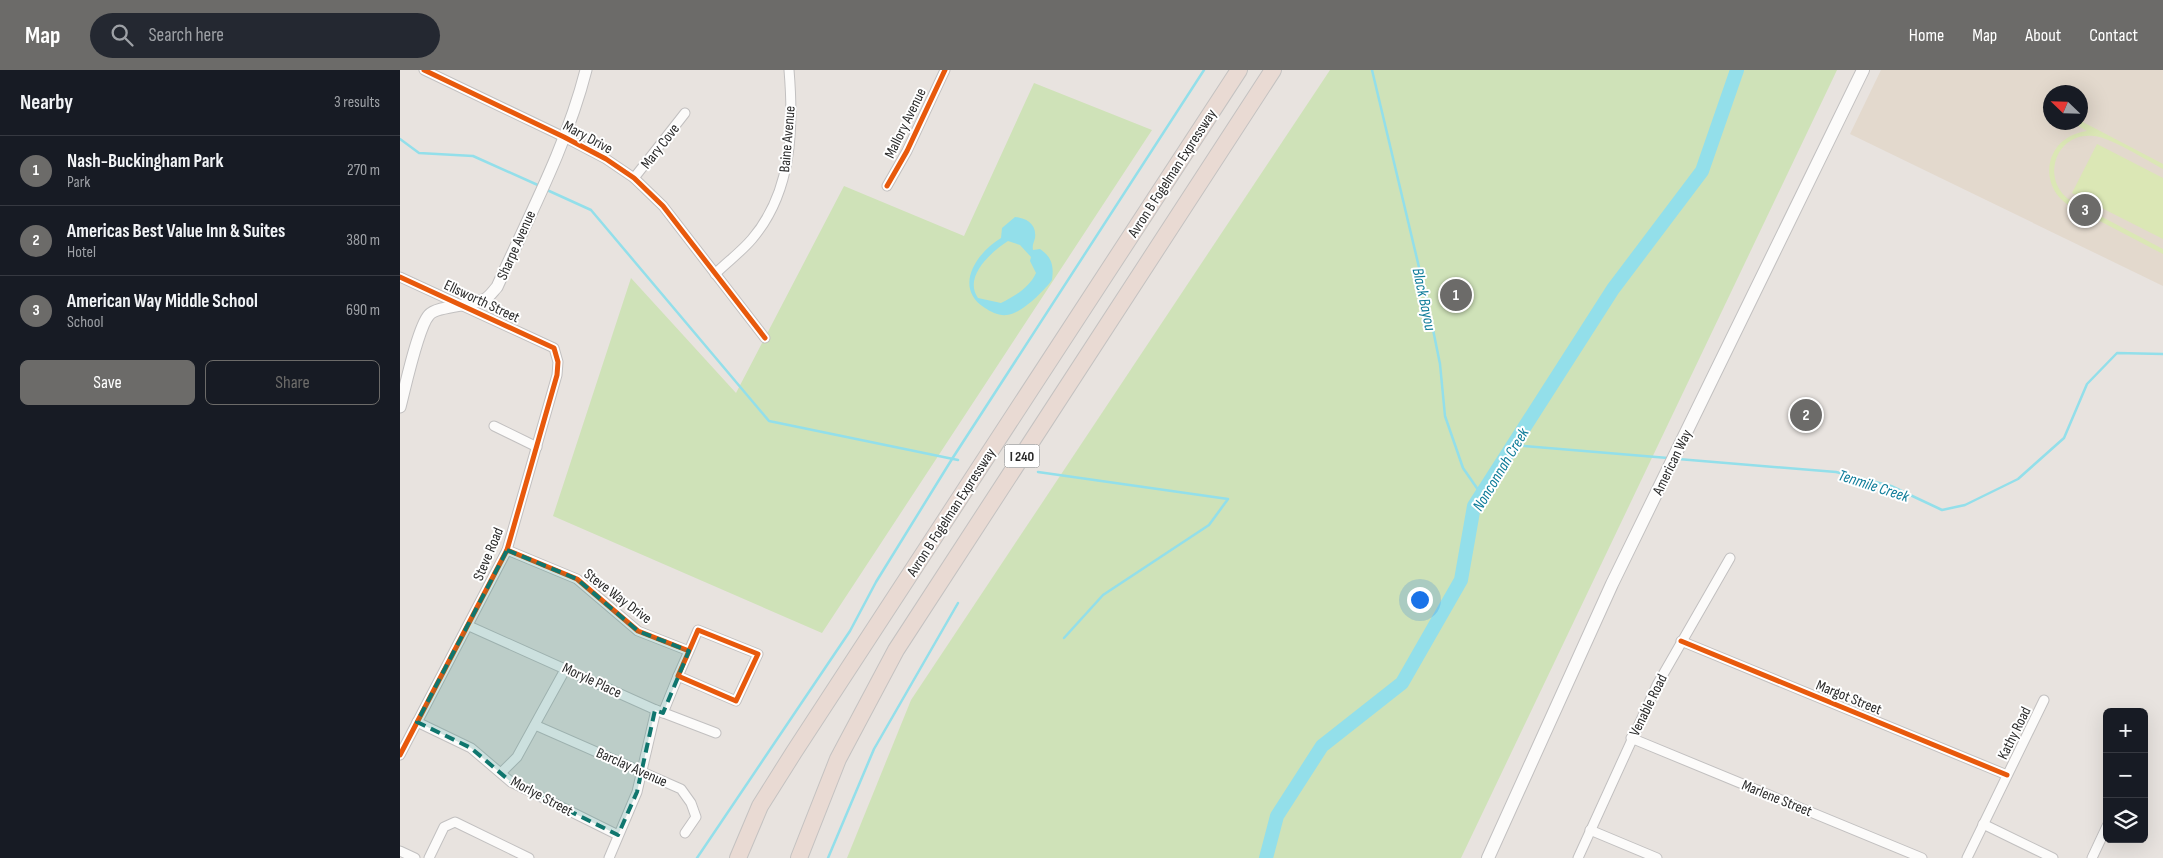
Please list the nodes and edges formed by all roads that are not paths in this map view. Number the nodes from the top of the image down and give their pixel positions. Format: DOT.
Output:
graph roads {
  1 [pos="424,70"];
  2 [pos="586,70"];
  3 [pos="789,70"];
  4 [pos="945,70"];
  5 [pos="1239,70"];
  6 [pos="1273,70"];
  7 [pos="1863,70"];
  8 [pos="685,113"];
  9 [pos="564,137"];
  10 [pos="634,178"];
  11 [pos="887,186"];
  12 [pos="716,274"];
  13 [pos="400,277"];
  14 [pos="463,307"];
  15 [pos="765,338"];
  16 [pos="554,348"];
  17 [pos="400,407"];
  18 [pos="494,426"];
  19 [pos="537,447"];
  20 [pos="507,550"];
  21 [pos="1730,558"];
  22 [pos="468,626"];
  23 [pos="1681,641"];
  24 [pos="689,651"];
  25 [pos="566,668"];
  26 [pos="678,676"];
  27 [pos="2044,700"];
  28 [pos="660,711"];
  29 [pos="417,722"];
  30 [pos="535,725"];
  31 [pos="716,733"];
  32 [pos="1631,738"];
  33 [pos="400,755"];
  34 [pos="640,771"];
  35 [pos="501,772"];
  36 [pos="2007,775"];
  37 [pos="760,806"];
  38 [pos="1983,824"];
  39 [pos="1590,830"];
  40 [pos="685,833"];
  41 [pos="618,835"];
  42 [pos="2103,835"];
  43 [pos="400,851"];
  44 [pos="517,855"];
  45 [pos="415,858"];
  46 [pos="429,858"];
  47 [pos="529,858"];
  48 [pos="609,858"];
  49 [pos="725,858"];
  50 [pos="738,858"];
  51 [pos="799,858"];
  52 [pos="1488,858"];
  53 [pos="1578,858"];
  54 [pos="1657,858"];
  55 [pos="1922,858"];
  56 [pos="1967,858"];
  57 [pos="2053,858"];
  58 [pos="2092,858"];
  1 -- 9 [label="street, Mary Drive"];
  2 -- 9 [label="street, Sharpe Avenue"];
  3 -- 12 [label="street, Baine Avenue"];
  4 -- 11 [label="street, Mallory Avenue"];
  5 -- 37 [label="highway, Avron B Fogelman Expressway / I 240"];
  6 -- 51 [label="highway, Avron B Fogelman Expressway / I 240"];
  7 -- 52 [label="main road, American Way"];
  8 -- 10 [label="street, Mary Cove"];
  9 -- 10 [label="street, Mary Drive"];
  9 -- 14 [label="street, Sharpe Avenue"];
  10 -- 12 [label="street, Mary Drive"];
  12 -- 15 [label="street, Mary Drive"];
  13 -- 14 [label="street, Ellsworth Street"];
  14 -- 16 [label="street, Ellsworth Street"];
  14 -- 17 [label="street, Sharpe Avenue"];
  16 -- 19 [label="street, Steve Road"];
  18 -- 19 [label="street"];
  19 -- 20 [label="street, Steve Road"];
  20 -- 22 [label="street, Steve Road"];
  20 -- 24 [label="street, Steve Way Drive"];
  21 -- 23 [label="street, Venable Road"];
  22 -- 25 [label="street, Moryle Place"];
  22 -- 29 [label="street, Steve Road"];
  23 -- 32 [label="street, Venable Road"];
  23 -- 36 [label="street, Margot Street"];
  24 -- 26 [label="street"];
  24 -- 26 [label="street"];
  25 -- 28 [label="street, Moryle Place"];
  25 -- 30 [label="street"];
  26 -- 28 [label="street"];
  27 -- 36 [label="street, Kathy Road"];
  28 -- 31 [label="street, Moryle Place"];
  28 -- 34 [label="street"];
  29 -- 33 [label="street, Steve Road"];
  29 -- 35 [label="street, Morlye Street"];
  30 -- 34 [label="street, Barclay Avenue"];
  30 -- 35 [label="street"];
  32 -- 39 [label="street, Venable Road"];
  32 -- 55 [label="street, Marlene Street"];
  34 -- 40 [label="street, Barclay Avenue"];
  34 -- 41 [label="street"];
  35 -- 41 [label="street, Morlye Street"];
  36 -- 38 [label="street, Kathy Road"];
  37 -- 49 [label="highway"];
  37 -- 50 [label="highway, Avron B Fogelman Expressway / I 240"];
  38 -- 56 [label="street, Kathy Road"];
  38 -- 57 [label="street"];
  39 -- 53 [label="street, Venable Road"];
  39 -- 54 [label="street"];
  41 -- 48 [label="street"];
  42 -- 58 [label="street"];
  43 -- 45 [label="street"];
  44 -- 46 [label="street"];
  44 -- 47 [label="street"];
}
